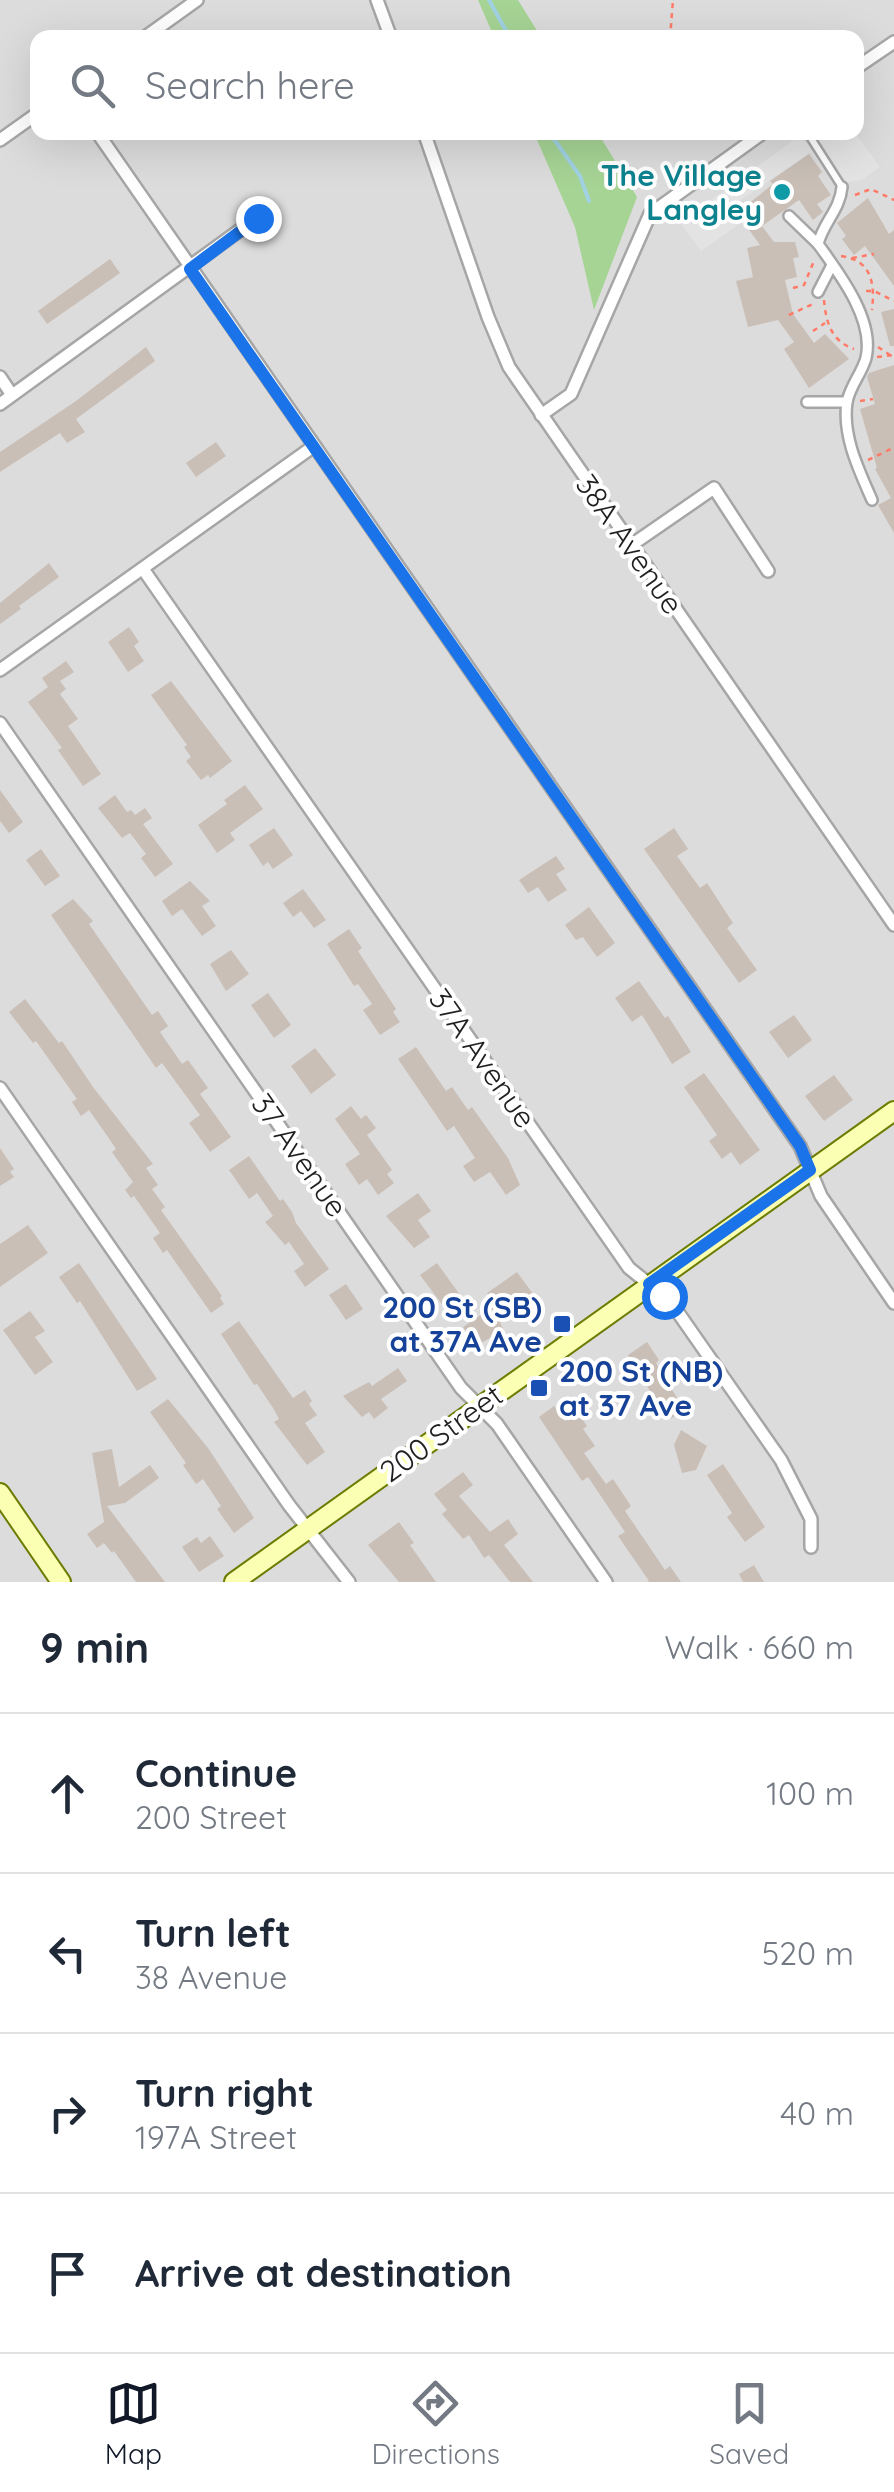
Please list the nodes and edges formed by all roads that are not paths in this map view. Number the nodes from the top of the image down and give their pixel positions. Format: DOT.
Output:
graph roads {
  1 [pos="197,0"];
  2 [pos="377,0"];
  3 [pos="155,30"];
  4 [pos="388,30"];
  5 [pos="894,42"];
  6 [pos="864,63"];
  7 [pos="30,119"];
  8 [pos="0,140"];
  9 [pos="102,140"];
  10 [pos="427,140"];
  11 [pos="753,140"];
  12 [pos="811,140"];
  13 [pos="842,187"];
  14 [pos="789,216"];
  15 [pos="258,218"];
  16 [pos="818,244"];
  17 [pos="832,264"];
  18 [pos="190,269"];
  19 [pos="818,292"];
  20 [pos="0,377"];
  21 [pos="12,395"];
  22 [pos="807,402"];
  23 [pos="847,402"];
  24 [pos="0,404"];
  25 [pos="541,415"];
  26 [pos="314,446"];
  27 [pos="872,500"];
  28 [pos="630,546"];
  29 [pos="143,569"];
  30 [pos="768,571"];
  31 [pos="0,670"];
  32 [pos="0,723"];
  33 [pos="894,925"];
  34 [pos="0,1088"];
  35 [pos="894,1111"];
  36 [pos="810,1170"];
  37 [pos="649,1284"];
  38 [pos="894,1303"];
  39 [pos="478,1406"];
  40 [pos="0,1493"];
  41 [pos="309,1528"];
  42 [pos="811,1546"];
  43 [pos="61,1582"];
  44 [pos="234,1582"];
  45 [pos="349,1582"];
  46 [pos="606,1582"];
  1 -- 3 [label="street"];
  2 -- 4 [label="street"];
  5 -- 6 [label="street"];
  7 -- 8 [label="street"];
  9 -- 18 [label="street"];
  10 -- 25 [label="street, 38A Avenue"];
  11 -- 25 [label="street"];
  12 -- 13 [label="lane"];
  13 -- 16 [label="street"];
  14 -- 16 [label="street"];
  15 -- 18 [label="street"];
  16 -- 17 [label="street"];
  17 -- 19 [label="street"];
  17 -- 23 [label="street"];
  18 -- 21 [label="street"];
  18 -- 26 [label="street"];
  20 -- 21 [label="street"];
  21 -- 24 [label="street"];
  22 -- 23 [label="street"];
  23 -- 27 [label="street"];
  25 -- 28 [label="street, 38A Avenue"];
  26 -- 29 [label="street"];
  26 -- 36 [label="street"];
  28 -- 30 [label="street"];
  28 -- 33 [label="street, 38A Avenue"];
  29 -- 31 [label="street"];
  29 -- 37 [label="street, 37A Avenue"];
  32 -- 39 [label="street, 37 Avenue"];
  34 -- 41 [label="street"];
  35 -- 36 [label="main road, 200 Street"];
  36 -- 37 [label="main road, 200 Street"];
  36 -- 38 [label="street"];
  37 -- 39 [label="main road, 200 Street"];
  37 -- 42 [label="street, 37A Avenue"];
  39 -- 41 [label="main road, 200 Street"];
  39 -- 46 [label="street, 37 Avenue"];
  40 -- 43 [label="main road"];
  41 -- 44 [label="main road, 200 Street"];
  41 -- 45 [label="street"];
}
